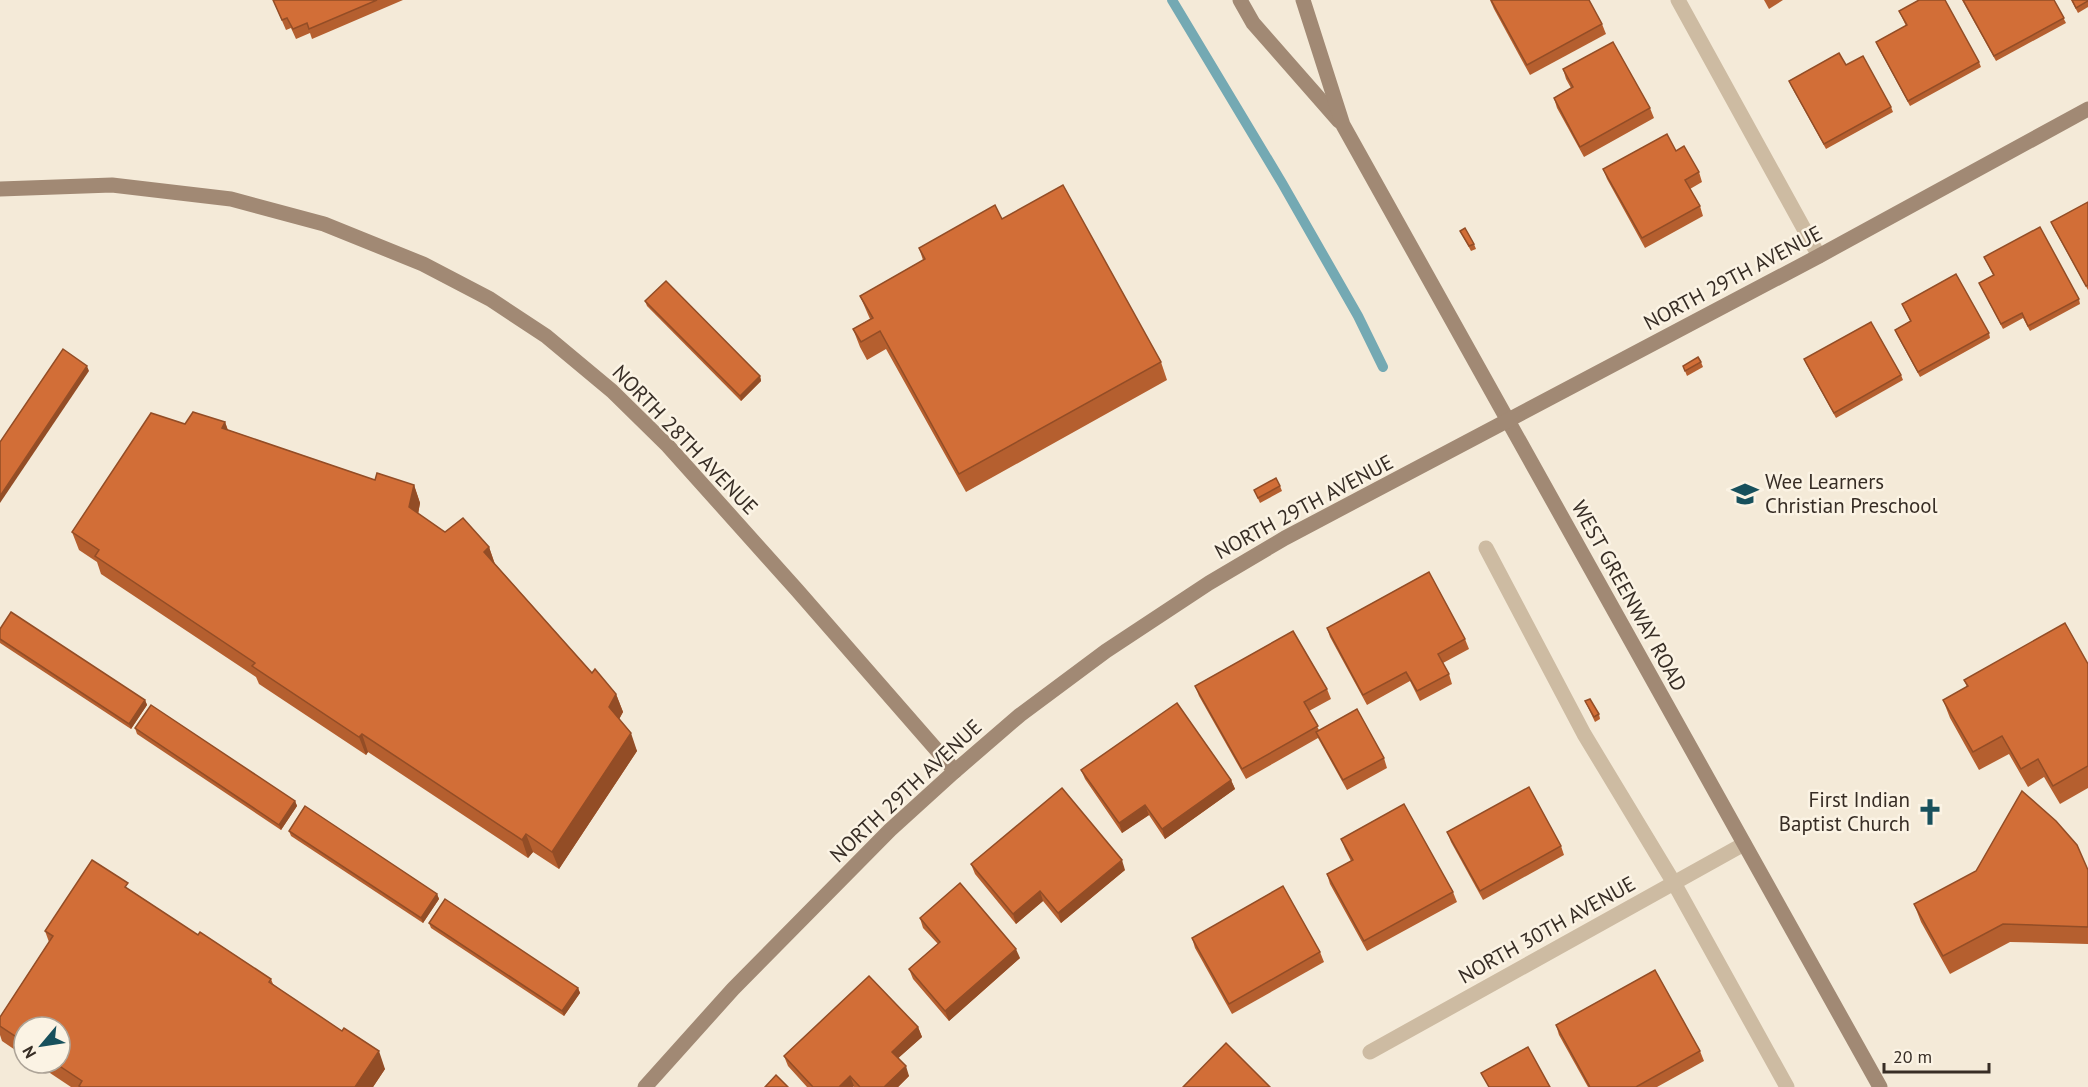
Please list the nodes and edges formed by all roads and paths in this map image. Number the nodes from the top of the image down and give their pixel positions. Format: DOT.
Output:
graph roads {
  1 [pos="1240,0"];
  2 [pos="1303,0"];
  3 [pos="1678,0"];
  4 [pos="2088,109"];
  5 [pos="1342,125"];
  6 [pos="0,189"];
  7 [pos="1819,256"];
  8 [pos="1507,422"];
  9 [pos="1486,548"];
  10 [pos="955,771"];
  11 [pos="1744,844"];
  12 [pos="1674,883"];
  13 [pos="1370,1052"];
  14 [pos="645,1087"];
  15 [pos="1787,1087"];
  16 [pos="1880,1087"];
  1 -- 5 [label="street, WEST GREENWAY ROAD"];
  2 -- 5 [label="street, WEST GREENWAY ROAD"];
  3 -- 7 [label="street"];
  4 -- 7 [label="street, NORTH 29TH AVENUE"];
  5 -- 8 [label="street, WEST GREENWAY ROAD"];
  6 -- 10 [label="street, NORTH 28TH AVENUE"];
  7 -- 8 [label="street, NORTH 29TH AVENUE"];
  8 -- 10 [label="street, NORTH 29TH AVENUE"];
  8 -- 11 [label="street, WEST GREENWAY ROAD"];
  9 -- 12 [label="street"];
  10 -- 14 [label="street, NORTH 29TH AVENUE"];
  11 -- 12 [label="street, NORTH 30TH AVENUE"];
  11 -- 16 [label="street, WEST GREENWAY ROAD"];
  12 -- 13 [label="street, NORTH 30TH AVENUE"];
  12 -- 15 [label="street"];
}
